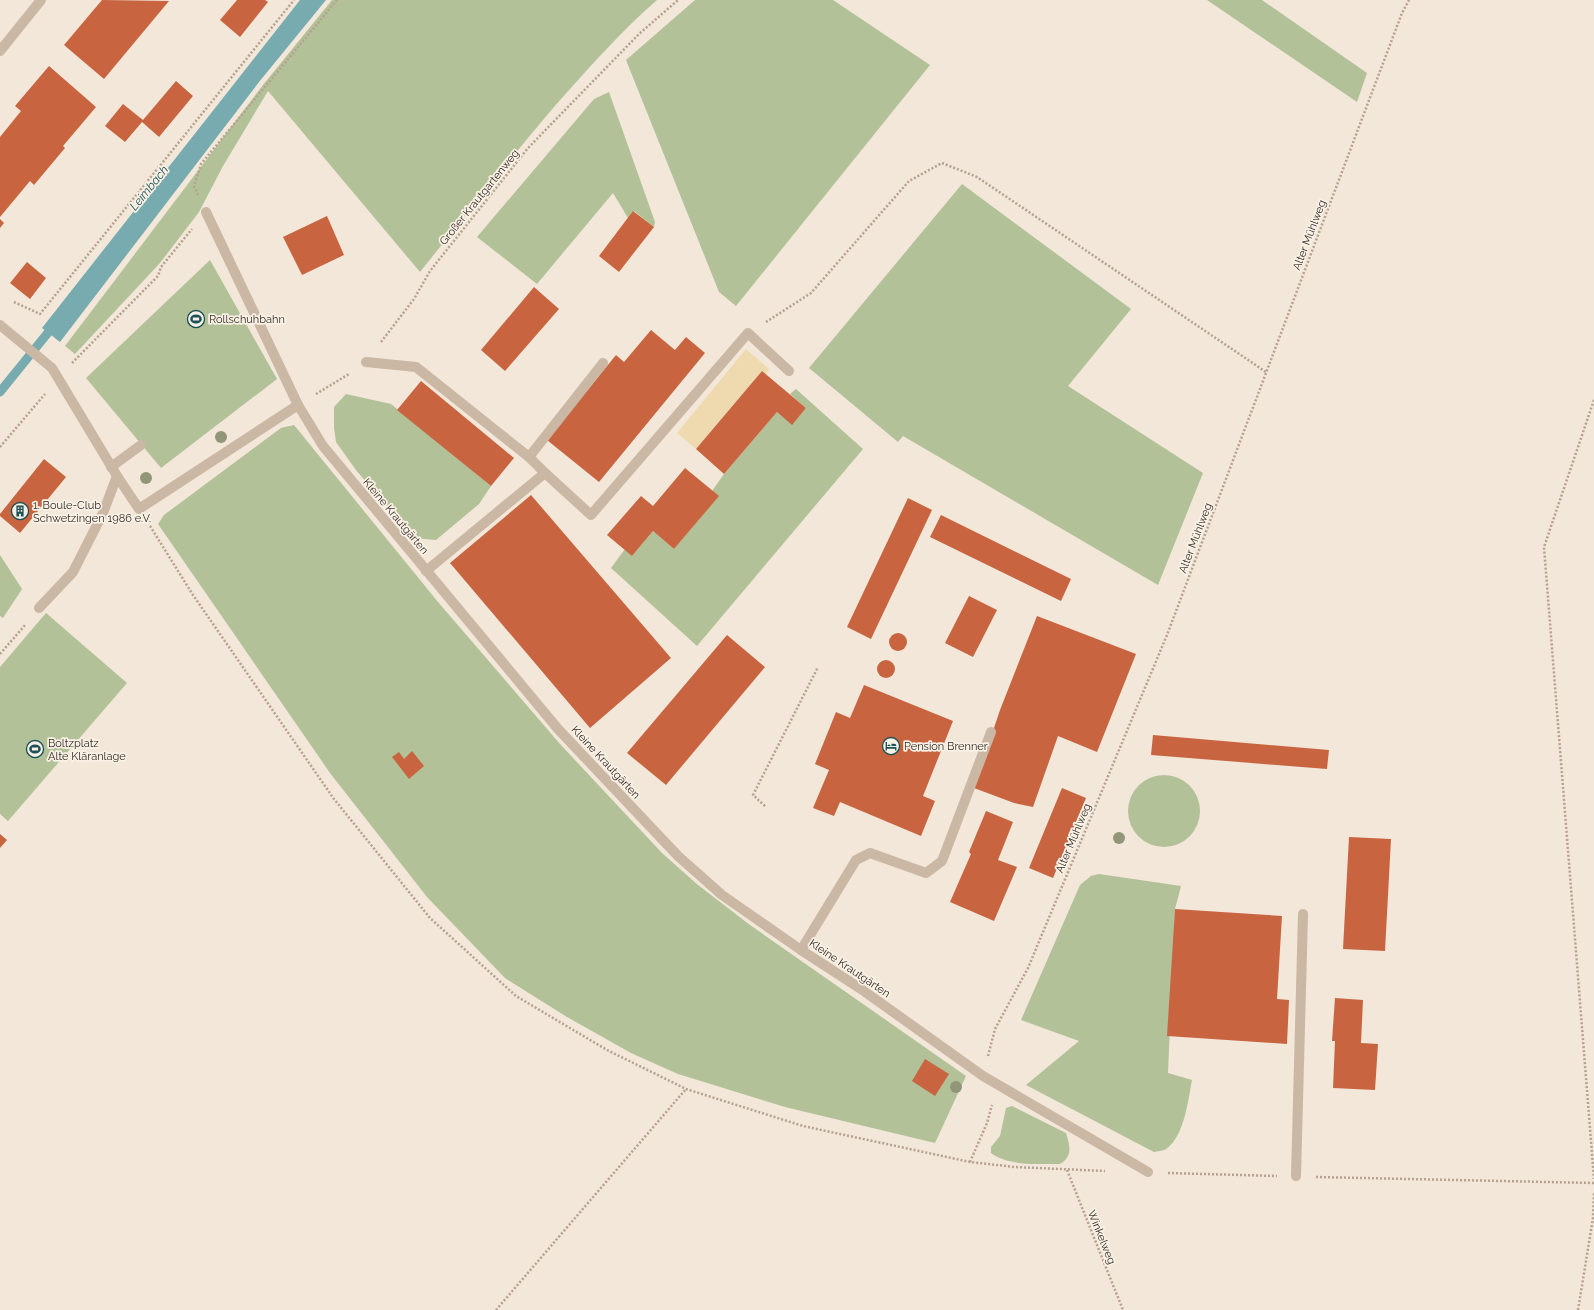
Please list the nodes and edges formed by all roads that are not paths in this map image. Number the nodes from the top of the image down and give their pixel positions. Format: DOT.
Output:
graph roads {
  1 [pos="41,0"];
  2 [pos="0,51"];
  3 [pos="206,212"];
  4 [pos="0,325"];
  5 [pos="366,362"];
  6 [pos="603,363"];
  7 [pos="789,371"];
  8 [pos="298,405"];
  9 [pos="141,445"];
  10 [pos="529,457"];
  11 [pos="114,472"];
  12 [pos="545,473"];
  13 [pos="426,571"];
  14 [pos="39,608"];
  15 [pos="991,732"];
  16 [pos="1303,914"];
  17 [pos="801,950"];
  18 [pos="1148,1172"];
  19 [pos="1296,1176"];
  1 -- 2 [label="street"];
  3 -- 8 [label="street, Kleine Krautgärten"];
  4 -- 11 [label="street"];
  5 -- 10 [label="street"];
  6 -- 10 [label="street"];
  7 -- 12 [label="street"];
  8 -- 11 [label="street"];
  8 -- 13 [label="street, Kleine Krautgärten"];
  9 -- 11 [label="street"];
  10 -- 12 [label="street"];
  11 -- 14 [label="street"];
  12 -- 13 [label="street"];
  13 -- 17 [label="street, Kleine Krautgärten"];
  15 -- 17 [label="street"];
  16 -- 19 [label="street"];
  17 -- 18 [label="street, Kleine Krautgärten"];
}
